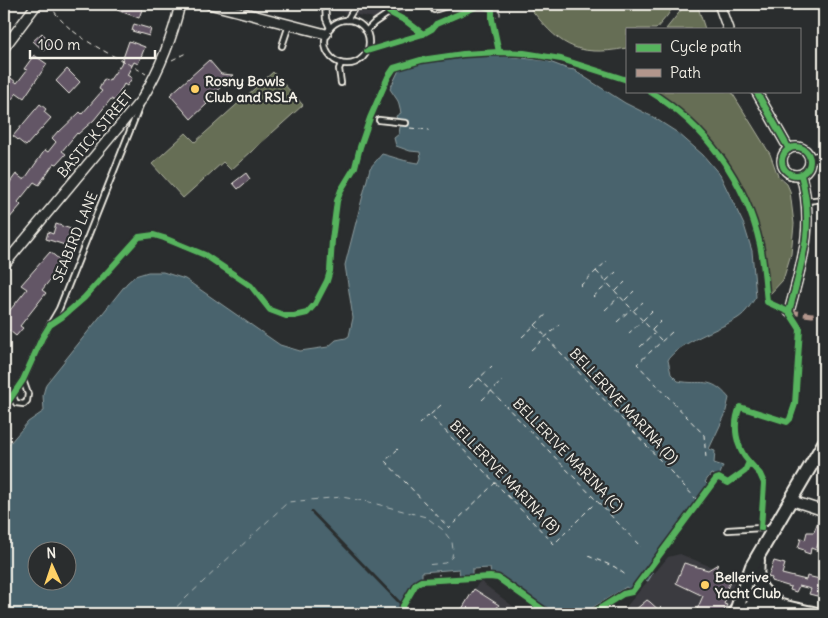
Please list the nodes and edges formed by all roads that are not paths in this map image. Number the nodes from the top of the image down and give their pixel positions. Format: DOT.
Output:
graph roads {
  1 [pos="37,4"];
  2 [pos="180,4"];
  3 [pos="209,4"];
  4 [pos="325,4"];
  5 [pos="357,4"];
  6 [pos="402,4"];
  7 [pos="431,4"];
  8 [pos="453,4"];
  9 [pos="719,4"];
  10 [pos="347,20"];
  11 [pos="289,25"];
  12 [pos="728,28"];
  13 [pos="328,31"];
  14 [pos="366,31"];
  15 [pos="282,46"];
  16 [pos="4,48"];
  17 [pos="341,64"];
  18 [pos="341,83"];
  19 [pos="757,92"];
  20 [pos="142,99"];
  21 [pos="379,120"];
  22 [pos="406,123"];
  23 [pos="789,148"];
  24 [pos="824,156"];
  25 [pos="810,159"];
  26 [pos="801,174"];
  27 [pos="824,199"];
  28 [pos="806,201"];
  29 [pos="4,265"];
  30 [pos="789,312"];
  31 [pos="23,380"];
  32 [pos="12,396"];
  33 [pos="5,407"];
  34 [pos="824,443"];
  35 [pos="790,500"];
  36 [pos="824,511"];
  37 [pos="728,530"];
  38 [pos="771,531"];
  39 [pos="759,553"];
  40 [pos="743,591"];
  41 [pos="780,605"];
  42 [pos="735,614"];
  43 [pos="740,614"];
  44 [pos="816,614"];
  1 -- 16 [label="street"];
  2 -- 20 [label="street, BASTICK STREET"];
  3 -- 11 [label="street"];
  4 -- 13 [label="lane"];
  5 -- 10 [label="lane"];
  6 -- 14 [label="lane"];
  7 -- 8 [label="lane"];
  9 -- 12 [label="street"];
  10 -- 13 [label="lane"];
  10 -- 14 [label="lane"];
  11 -- 13 [label="street"];
  11 -- 15 [label="lane"];
  13 -- 17 [label="lane"];
  14 -- 17 [label="lane"];
  17 -- 18 [label="lane"];
  19 -- 23 [label="street"];
  20 -- 29 [label="street, BASTICK STREET"];
  20 -- 31 [label="lane, SEABIRD LANE"];
  21 -- 22 [label="lane"];
  23 -- 25 [label="street"];
  23 -- 26 [label="street"];
  24 -- 25 [label="street"];
  25 -- 26 [label="street"];
  26 -- 28 [label="street"];
  27 -- 28 [label="lane"];
  28 -- 30 [label="street"];
  31 -- 32 [label="lane, SEABIRD LANE"];
  31 -- 32 [label="lane"];
  32 -- 33 [label="lane, SEABIRD LANE"];
  34 -- 35 [label="main road"];
  35 -- 36 [label="street"];
  35 -- 38 [label="main road"];
  37 -- 38 [label="lane"];
  38 -- 39 [label="main road"];
  39 -- 40 [label="main road"];
  39 -- 41 [label="main road"];
  40 -- 41 [label="main road"];
  40 -- 42 [label="main road"];
  41 -- 43 [label="main road"];
  41 -- 44 [label="main road"];
}
